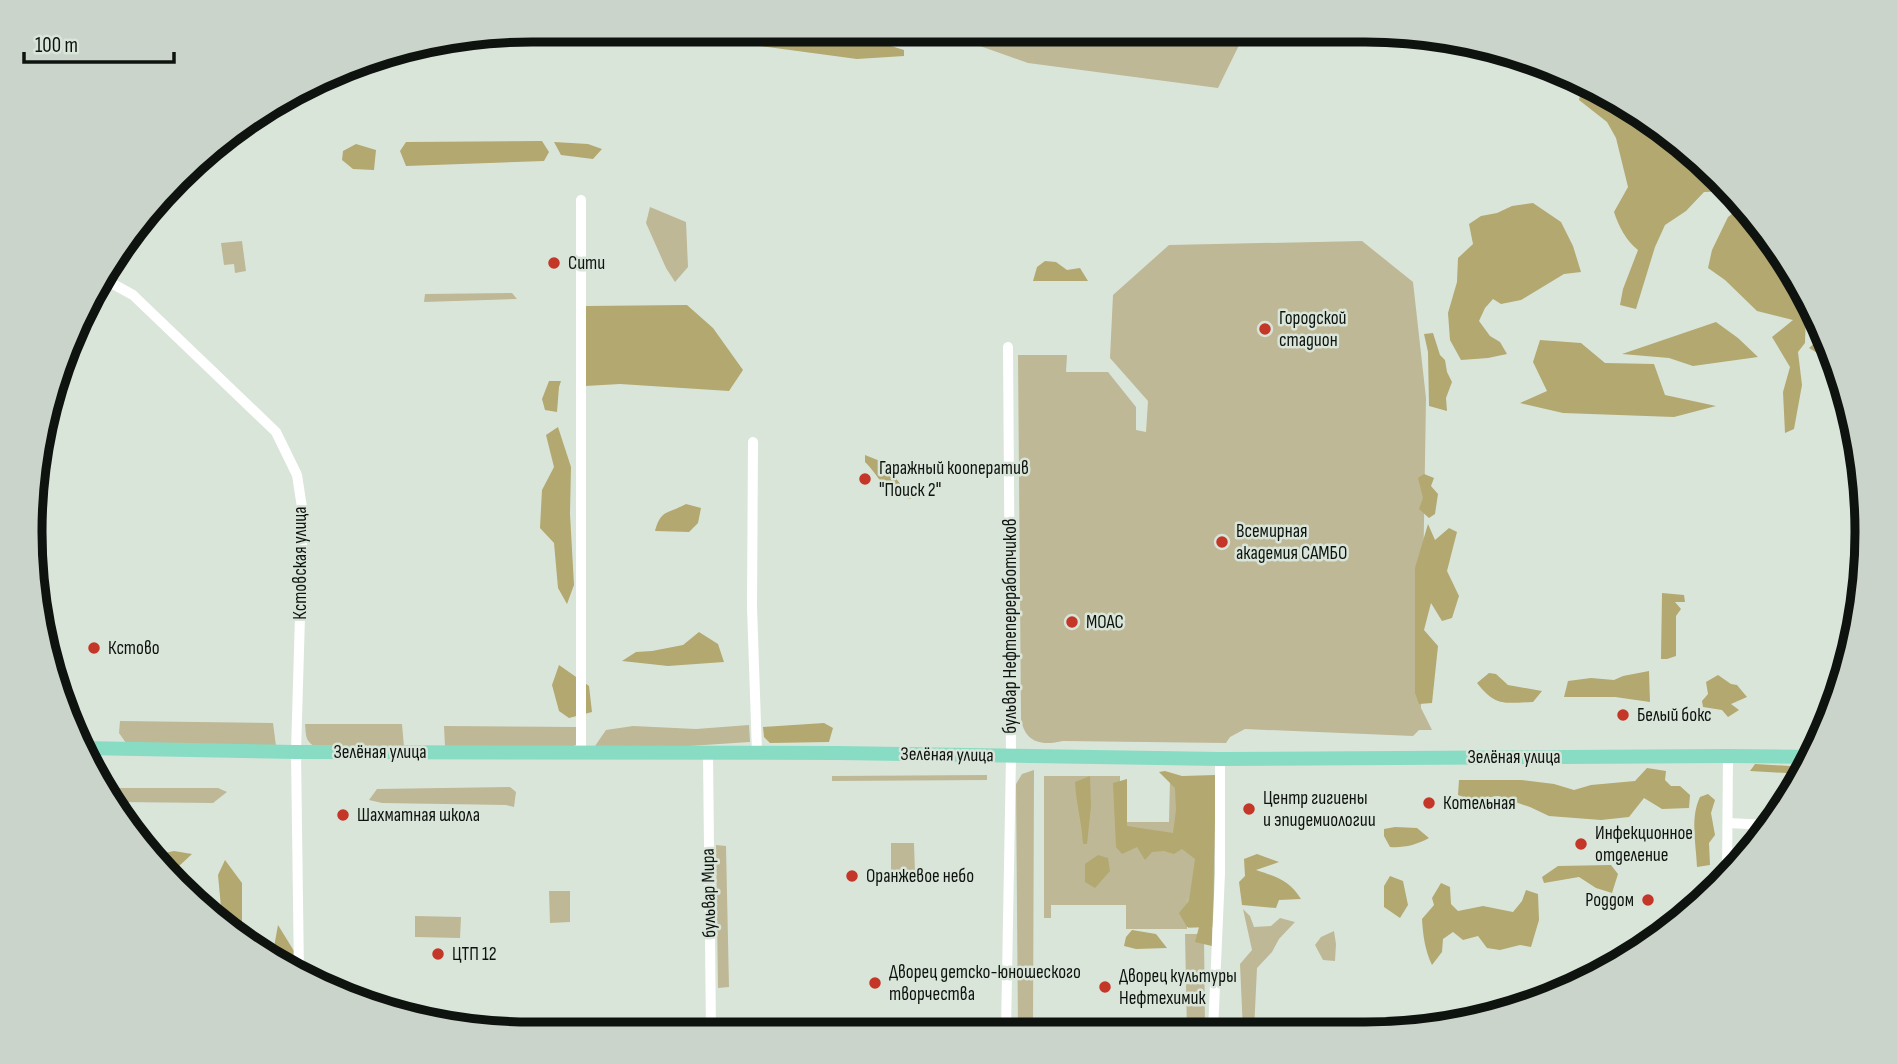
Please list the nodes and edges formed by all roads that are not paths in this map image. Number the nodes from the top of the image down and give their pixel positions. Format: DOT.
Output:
graph roads {
  1 [pos="580,201"];
  2 [pos="113,284"];
  3 [pos="1008,347"];
  4 [pos="753,442"];
  5 [pos="93,748"];
  6 [pos="296,752"];
  7 [pos="581,753"];
  8 [pos="757,753"];
  9 [pos="708,754"];
  10 [pos="1728,756"];
  11 [pos="1011,757"];
  12 [pos="1800,757"];
  13 [pos="1220,759"];
  14 [pos="1728,824"];
  15 [pos="1758,825"];
  16 [pos="1727,861"];
  17 [pos="299,962"];
  18 [pos="711,1022"];
  19 [pos="1006,1022"];
  20 [pos="1213,1022"];
  1 -- 7 [label="street"];
  2 -- 6 [label="street, Кстовская улица"];
  3 -- 11 [label="street, бульвар Нефтепереработчиков"];
  4 -- 8 [label="street"];
  5 -- 6 [label="main road, Зелёная улица"];
  6 -- 7 [label="main road, Зелёная улица"];
  6 -- 17 [label="street, Кстовская улица"];
  7 -- 9 [label="main road, Зелёная улица"];
  8 -- 9 [label="main road, Зелёная улица"];
  8 -- 11 [label="main road, Зелёная улица"];
  9 -- 18 [label="street, бульвар Мира"];
  10 -- 12 [label="main road, Зелёная улица"];
  10 -- 13 [label="main road, Зелёная улица"];
  10 -- 14 [label="street"];
  11 -- 13 [label="main road, Зелёная улица"];
  11 -- 19 [label="street, бульвар Нефтепереработчиков"];
  13 -- 20 [label="street"];
  14 -- 15 [label="street"];
  14 -- 16 [label="street"];
}
